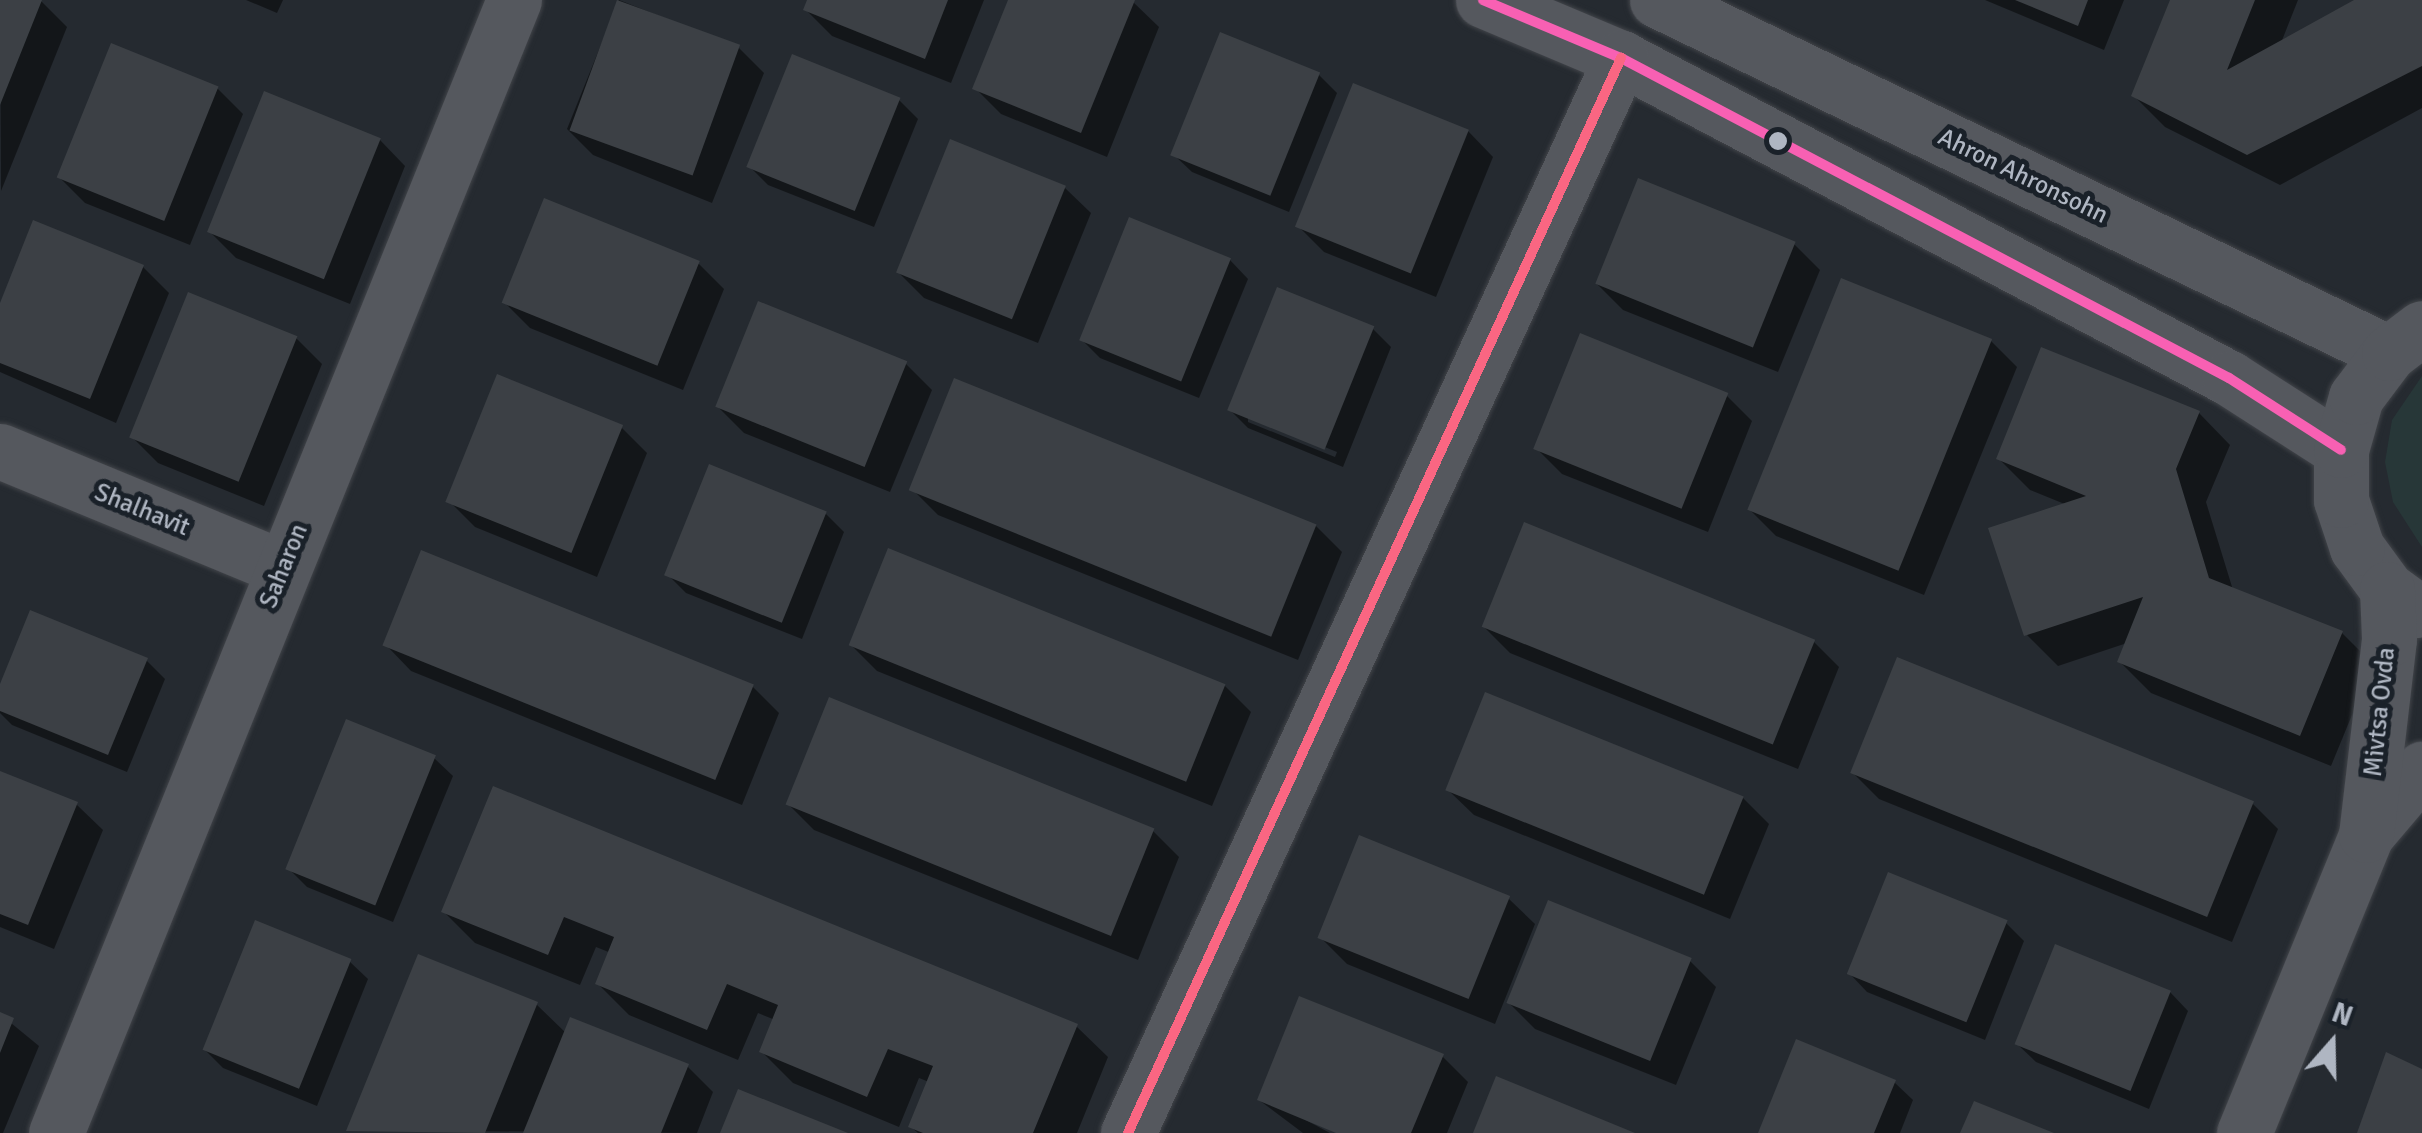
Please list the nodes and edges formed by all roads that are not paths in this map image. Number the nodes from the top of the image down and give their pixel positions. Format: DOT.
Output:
graph roads {
  1 [pos="514,0"];
  2 [pos="1483,0"];
  3 [pos="1657,0"];
  4 [pos="1622,58"];
  5 [pos="2405,341"];
  6 [pos="2341,450"];
  7 [pos="0,452"];
  8 [pos="284,568"];
  9 [pos="2404,602"];
  10 [pos="2422,770"];
  11 [pos="2366,834"];
  12 [pos="56,1133"];
  13 [pos="1128,1133"];
  14 [pos="2244,1133"];
  1 -- 8 [label="street, Saharon"];
  2 -- 4 [label="street"];
  3 -- 5 [label="street, Ahron Ahronsohn"];
  4 -- 6 [label="street"];
  4 -- 13 [label="street"];
  5 -- 6 [label="street"];
  6 -- 9 [label="street"];
  7 -- 8 [label="street, Shalhavit"];
  8 -- 12 [label="street, Saharon"];
  9 -- 11 [label="street, Mivtsa Ovda"];
  10 -- 11 [label="street, Mivtsa Ovda"];
  11 -- 14 [label="street, Mivtsa Ovda"];
}
